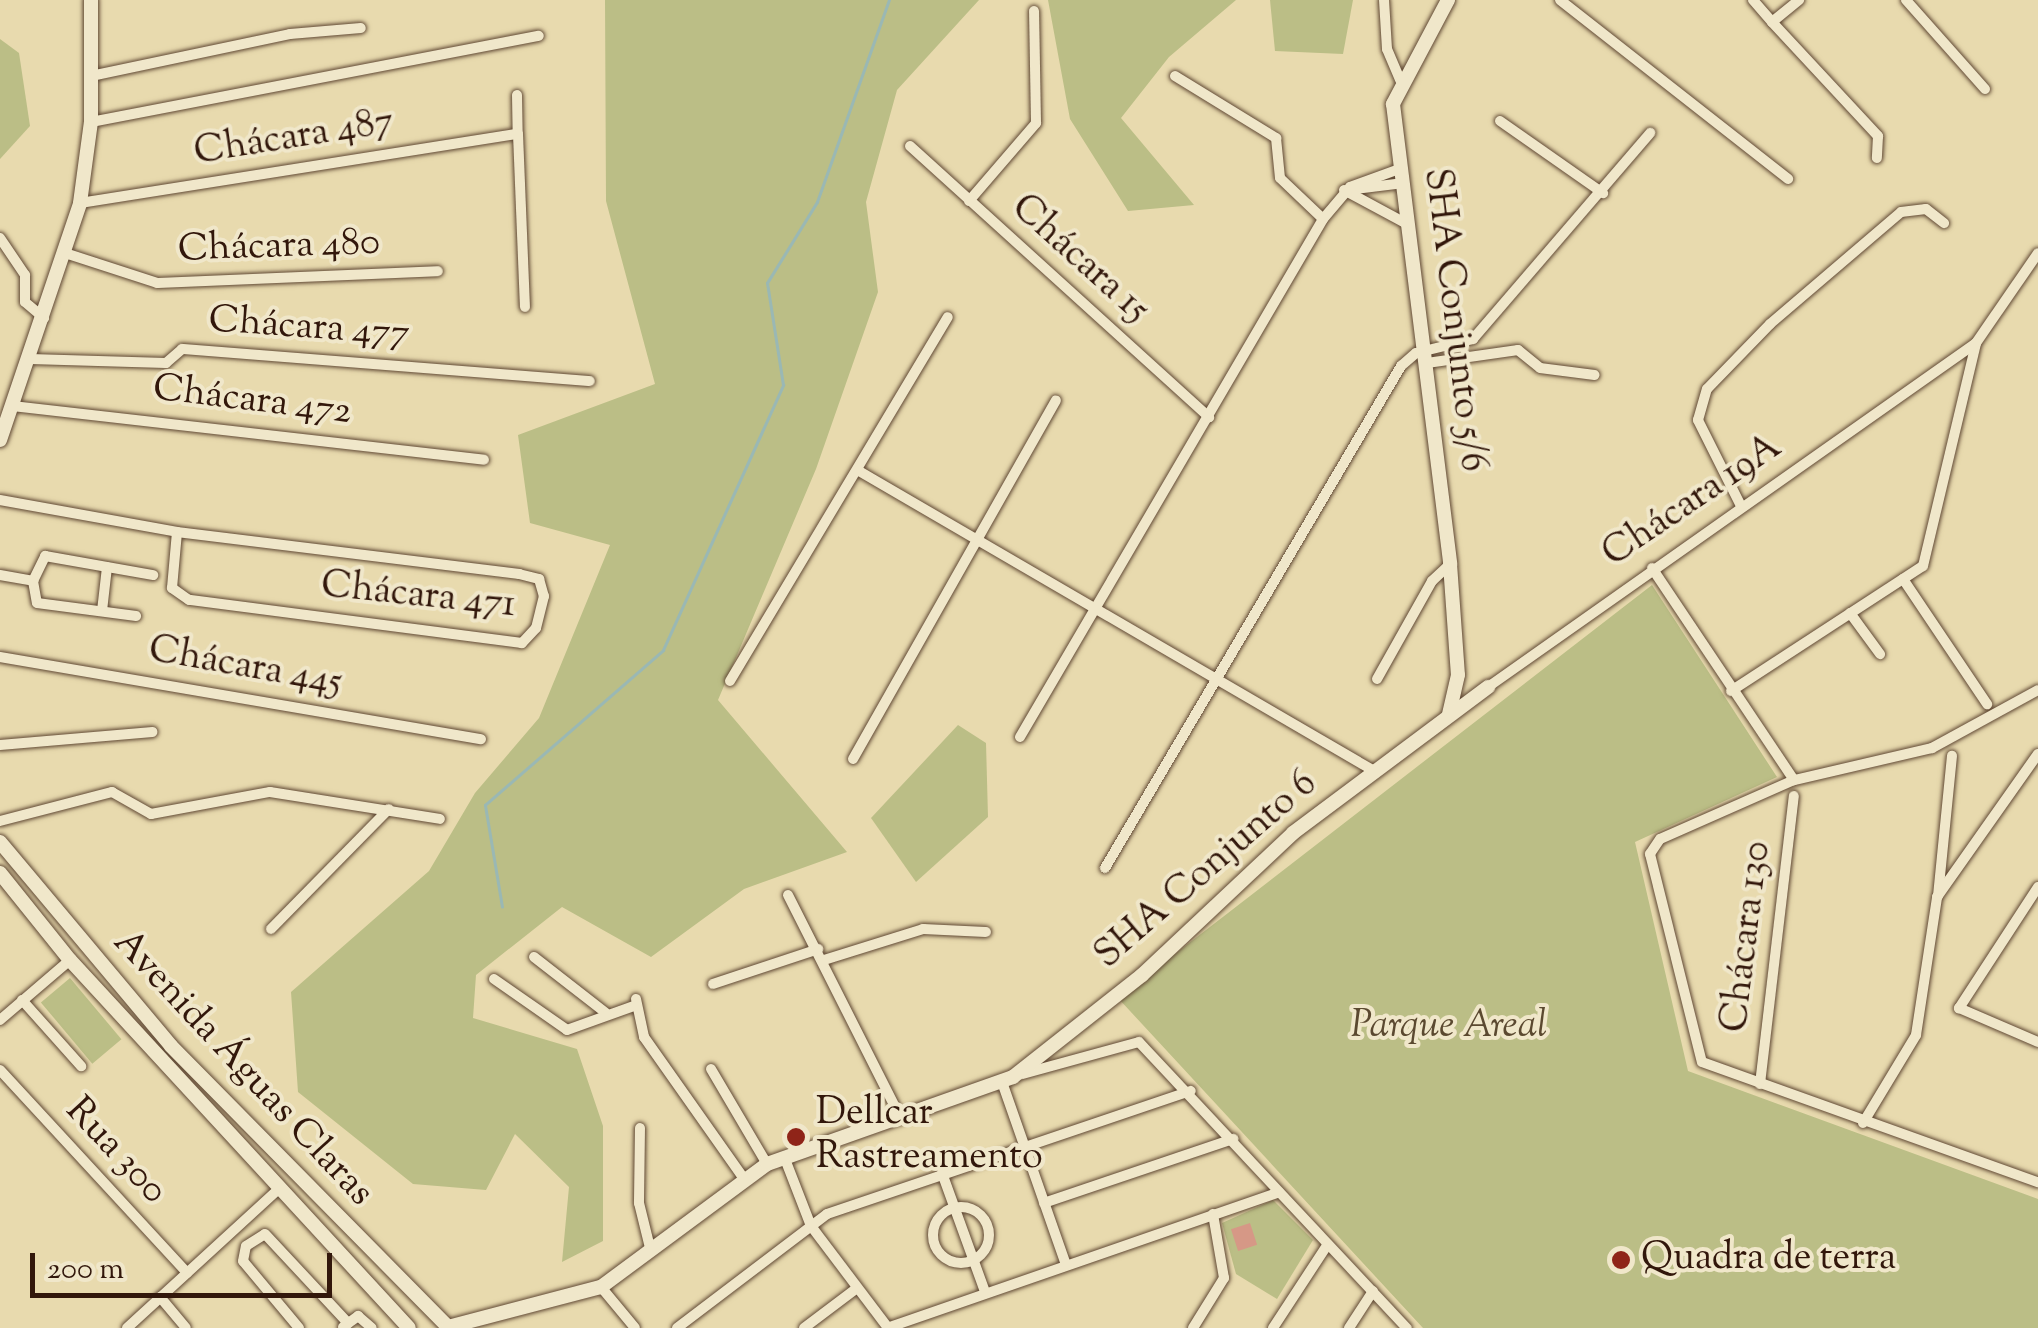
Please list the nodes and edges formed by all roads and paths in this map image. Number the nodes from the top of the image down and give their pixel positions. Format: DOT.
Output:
graph roads {
  1 [pos="91,0"];
  2 [pos="1384,0"];
  3 [pos="1448,0"];
  4 [pos="1560,0"];
  5 [pos="1753,0"];
  6 [pos="1800,0"];
  7 [pos="1906,0"];
  8 [pos="1034,11"];
  9 [pos="1772,22"];
  10 [pos="361,28"];
  11 [pos="539,36"];
  12 [pos="91,76"];
  13 [pos="1176,76"];
  14 [pos="1400,80"];
  15 [pos="1985,89"];
  16 [pos="517,95"];
  17 [pos="1500,121"];
  18 [pos="90,122"];
  19 [pos="518,134"];
  20 [pos="1650,134"];
  21 [pos="910,146"];
  22 [pos="1876,158"];
  23 [pos="1403,176"];
  24 [pos="1788,179"];
  25 [pos="1344,190"];
  26 [pos="1603,193"];
  27 [pos="969,201"];
  28 [pos="80,203"];
  29 [pos="1323,219"];
  30 [pos="1944,223"];
  31 [pos="1410,226"];
  32 [pos="0,238"];
  33 [pos="2038,253"];
  34 [pos="68,254"];
  35 [pos="438,271"];
  36 [pos="525,307"];
  37 [pos="948,316"];
  38 [pos="45,318"];
  39 [pos="1976,343"];
  40 [pos="1426,356"];
  41 [pos="30,359"];
  42 [pos="1594,375"];
  43 [pos="590,380"];
  44 [pos="1056,400"];
  45 [pos="13,406"];
  46 [pos="1210,418"];
  47 [pos="0,440"];
  48 [pos="484,460"];
  49 [pos="859,471"];
  50 [pos="0,500"];
  51 [pos="1740,504"];
  52 [pos="177,532"];
  53 [pos="977,542"];
  54 [pos="1450,564"];
  55 [pos="107,567"];
  56 [pos="1652,568"];
  57 [pos="0,575"];
  58 [pos="154,575"];
  59 [pos="1903,579"];
  60 [pos="34,581"];
  61 [pos="1096,610"];
  62 [pos="102,611"];
  63 [pos="1850,613"];
  64 [pos="136,616"];
  65 [pos="1880,654"];
  66 [pos="0,657"];
  67 [pos="1458,662"];
  68 [pos="1377,679"];
  69 [pos="730,680"];
  70 [pos="1219,681"];
  71 [pos="1488,687"];
  72 [pos="2038,690"];
  73 [pos="1731,692"];
  74 [pos="1987,704"];
  75 [pos="1448,717"];
  76 [pos="152,732"];
  77 [pos="1020,737"];
  78 [pos="481,739"];
  79 [pos="0,745"];
  80 [pos="2038,754"];
  81 [pos="1952,756"];
  82 [pos="853,759"];
  83 [pos="1376,772"];
  84 [pos="1794,780"];
  85 [pos="1794,796"];
  86 [pos="389,809"];
  87 [pos="440,819"];
  88 [pos="0,822"];
  89 [pos="0,842"];
  90 [pos="1105,868"];
  91 [pos="0,873"];
  92 [pos="26,878"];
  93 [pos="2038,887"];
  94 [pos="12,889"];
  95 [pos="788,895"];
  96 [pos="1938,898"];
  97 [pos="271,929"];
  98 [pos="986,932"];
  99 [pos="821,954"];
  100 [pos="534,957"];
  101 [pos="70,960"];
  102 [pos="494,978"];
  103 [pos="713,984"];
  104 [pos="22,1000"];
  105 [pos="606,1013"];
  106 [pos="0,1020"];
  107 [pos="2038,1042"];
  108 [pos="81,1066"];
  109 [pos="710,1069"];
  110 [pos="0,1070"];
  111 [pos="1007,1079"];
  112 [pos="1760,1084"];
  113 [pos="1191,1091"];
  114 [pos="900,1117"];
  115 [pos="1863,1123"];
  116 [pos="640,1128"];
  117 [pos="1234,1138"];
  118 [pos="1026,1145"];
  119 [pos="785,1158"];
  120 [pos="767,1164"];
  121 [pos="942,1173"];
  122 [pos="746,1180"];
  123 [pos="2038,1182"];
  124 [pos="280,1188"];
  125 [pos="1280,1192"];
  126 [pos="1044,1203"];
  127 [pos="954,1211"];
  128 [pos="1212,1214"];
  129 [pos="811,1226"];
  130 [pos="236,1229"];
  131 [pos="249,1243"];
  132 [pos="1328,1244"];
  133 [pos="652,1252"];
  134 [pos="972,1259"];
  135 [pos="1066,1265"];
  136 [pos="187,1274"];
  137 [pos="600,1287"];
  138 [pos="856,1288"];
  139 [pos="1373,1291"];
  140 [pos="410,1292"];
  141 [pos="985,1292"];
  142 [pos="160,1297"];
  143 [pos="389,1308"];
  144 [pos="469,1325"];
  145 [pos="345,1326"];
  146 [pos="886,1327"];
  147 [pos="127,1328"];
  148 [pos="186,1328"];
  149 [pos="300,1328"];
  150 [pos="372,1328"];
  151 [pos="409,1328"];
  152 [pos="448,1328"];
  153 [pos="635,1328"];
  154 [pos="676,1328"];
  155 [pos="804,1328"];
  156 [pos="1192,1328"];
  157 [pos="1273,1328"];
  158 [pos="1349,1328"];
  159 [pos="1408,1328"];
  1 -- 12 [label="street"];
  2 -- 14 [label="street"];
  3 -- 14 [label="street, SHA Conjunto 5/6"];
  4 -- 24 [label="street"];
  5 -- 9 [label="street"];
  6 -- 9 [label="street"];
  7 -- 15 [label="street"];
  8 -- 27 [label="street"];
  9 -- 22 [label="street"];
  10 -- 12 [label="street"];
  11 -- 18 [label="street"];
  12 -- 18 [label="street"];
  13 -- 29 [label="street"];
  14 -- 23 [label="street, SHA Conjunto 5/6"];
  16 -- 19 [label="street"];
  17 -- 26 [label="street"];
  18 -- 28 [label="street"];
  19 -- 28 [label="street, Chácara 487"];
  19 -- 36 [label="street"];
  20 -- 26 [label="street"];
  21 -- 27 [label="street, Chácara 15"];
  23 -- 25 [label="street"];
  23 -- 31 [label="street, SHA Conjunto 5/6"];
  25 -- 29 [label="street"];
  25 -- 31 [label="street"];
  26 -- 40 [label="street"];
  27 -- 46 [label="street, Chácara 15"];
  28 -- 34 [label="street"];
  29 -- 46 [label="street"];
  30 -- 51 [label="street"];
  31 -- 40 [label="street, SHA Conjunto 5/6"];
  32 -- 38 [label="street"];
  33 -- 39 [label="street"];
  34 -- 35 [label="street, Chácara 480"];
  34 -- 38 [label="street"];
  37 -- 49 [label="street"];
  38 -- 41 [label="street"];
  39 -- 51 [label="street, Chácara 19A"];
  39 -- 59 [label="street"];
  40 -- 42 [label="street"];
  40 -- 54 [label="street, SHA Conjunto 5/6"];
  40 -- 70 [label="street"];
  41 -- 43 [label="street, Chácara 477"];
  41 -- 45 [label="street"];
  44 -- 53 [label="street"];
  45 -- 47 [label="street"];
  45 -- 48 [label="street, Chácara 472"];
  46 -- 61 [label="street"];
  49 -- 53 [label="street"];
  49 -- 69 [label="street"];
  50 -- 52 [label="street, Chácara 471"];
  51 -- 56 [label="street, Chácara 19A"];
  52 -- 52 [label="street, Chácara 471"];
  53 -- 61 [label="street"];
  53 -- 82 [label="street"];
  54 -- 67 [label="street, SHA Conjunto 5/6"];
  54 -- 68 [label="street"];
  55 -- 58 [label="street"];
  55 -- 60 [label="street"];
  55 -- 62 [label="street"];
  56 -- 71 [label="street, Chácara 19A"];
  56 -- 73 [label="street"];
  57 -- 60 [label="street"];
  59 -- 63 [label="street"];
  59 -- 74 [label="street"];
  60 -- 62 [label="street"];
  61 -- 70 [label="street"];
  61 -- 77 [label="street"];
  62 -- 64 [label="street"];
  63 -- 65 [label="street"];
  63 -- 73 [label="street"];
  66 -- 78 [label="street, Chácara 445"];
  67 -- 71 [label="street"];
  67 -- 75 [label="street, SHA Conjunto 5/6"];
  70 -- 83 [label="street"];
  70 -- 90 [label="street"];
  71 -- 75 [label="street, Chácara 19A"];
  72 -- 84 [label="street"];
  73 -- 84 [label="street"];
  75 -- 83 [label="street, SHA Conjunto 6"];
  76 -- 79 [label="street"];
  80 -- 96 [label="street"];
  81 -- 96 [label="street"];
  83 -- 111 [label="street, SHA Conjunto 6"];
  84 -- 112 [label="street"];
  85 -- 112 [label="street, Chácara 130"];
  86 -- 87 [label="street"];
  86 -- 88 [label="street"];
  86 -- 97 [label="street"];
  89 -- 92 [label="street, Avenida Águas Claras"];
  91 -- 94 [label="street, Avenida Águas Claras"];
  92 -- 94 [label="street"];
  92 -- 140 [label="street, Avenida Águas Claras"];
  93 -- 107 [label="street"];
  94 -- 101 [label="street, Avenida Águas Claras"];
  95 -- 99 [label="street"];
  96 -- 115 [label="street"];
  98 -- 99 [label="street"];
  99 -- 103 [label="street"];
  99 -- 114 [label="street"];
  100 -- 105 [label="street"];
  101 -- 104 [label="street"];
  101 -- 124 [label="street, Avenida Águas Claras"];
  102 -- 105 [label="street"];
  104 -- 106 [label="street"];
  104 -- 108 [label="street"];
  105 -- 122 [label="street"];
  109 -- 120 [label="street"];
  110 -- 136 [label="street, Rua 300"];
  111 -- 113 [label="street"];
  111 -- 114 [label="street, SHA Conjunto 6"];
  111 -- 118 [label="street"];
  112 -- 115 [label="street"];
  113 -- 117 [label="street"];
  113 -- 118 [label="street"];
  114 -- 119 [label="street, SHA Conjunto 6"];
  115 -- 123 [label="street"];
  116 -- 133 [label="street"];
  117 -- 125 [label="street"];
  117 -- 126 [label="street"];
  118 -- 121 [label="street"];
  118 -- 126 [label="street"];
  119 -- 120 [label="street, SHA Conjunto 6"];
  119 -- 129 [label="street"];
  120 -- 122 [label="street, SHA Conjunto 6"];
  121 -- 127 [label="street"];
  121 -- 129 [label="street"];
  122 -- 133 [label="street, SHA Conjunto 6"];
  124 -- 130 [label="street"];
  124 -- 143 [label="street, Avenida Águas Claras"];
  125 -- 128 [label="street"];
  125 -- 132 [label="street"];
  126 -- 135 [label="street"];
  127 -- 134 [label="street"];
  127 -- 134 [label="street"];
  127 -- 134 [label="street"];
  128 -- 135 [label="street"];
  128 -- 156 [label="street"];
  129 -- 138 [label="street"];
  129 -- 154 [label="street"];
  130 -- 131 [label="street"];
  130 -- 136 [label="street"];
  131 -- 145 [label="street"];
  131 -- 149 [label="street"];
  132 -- 139 [label="street"];
  132 -- 157 [label="street"];
  133 -- 137 [label="street, SHA Conjunto 6"];
  134 -- 141 [label="street"];
  135 -- 141 [label="street"];
  136 -- 142 [label="street"];
  137 -- 144 [label="street, SHA Conjunto 6"];
  137 -- 153 [label="street"];
  138 -- 146 [label="street"];
  138 -- 155 [label="street"];
  139 -- 158 [label="street"];
  139 -- 159 [label="street"];
  140 -- 143 [label="street"];
  140 -- 152 [label="street, Avenida Águas Claras"];
  141 -- 146 [label="street"];
  142 -- 147 [label="street"];
  142 -- 148 [label="street"];
  143 -- 151 [label="street, Avenida Águas Claras"];
  144 -- 152 [label="street, SHA Conjunto 6"];
  145 -- 150 [label="street"];
}
